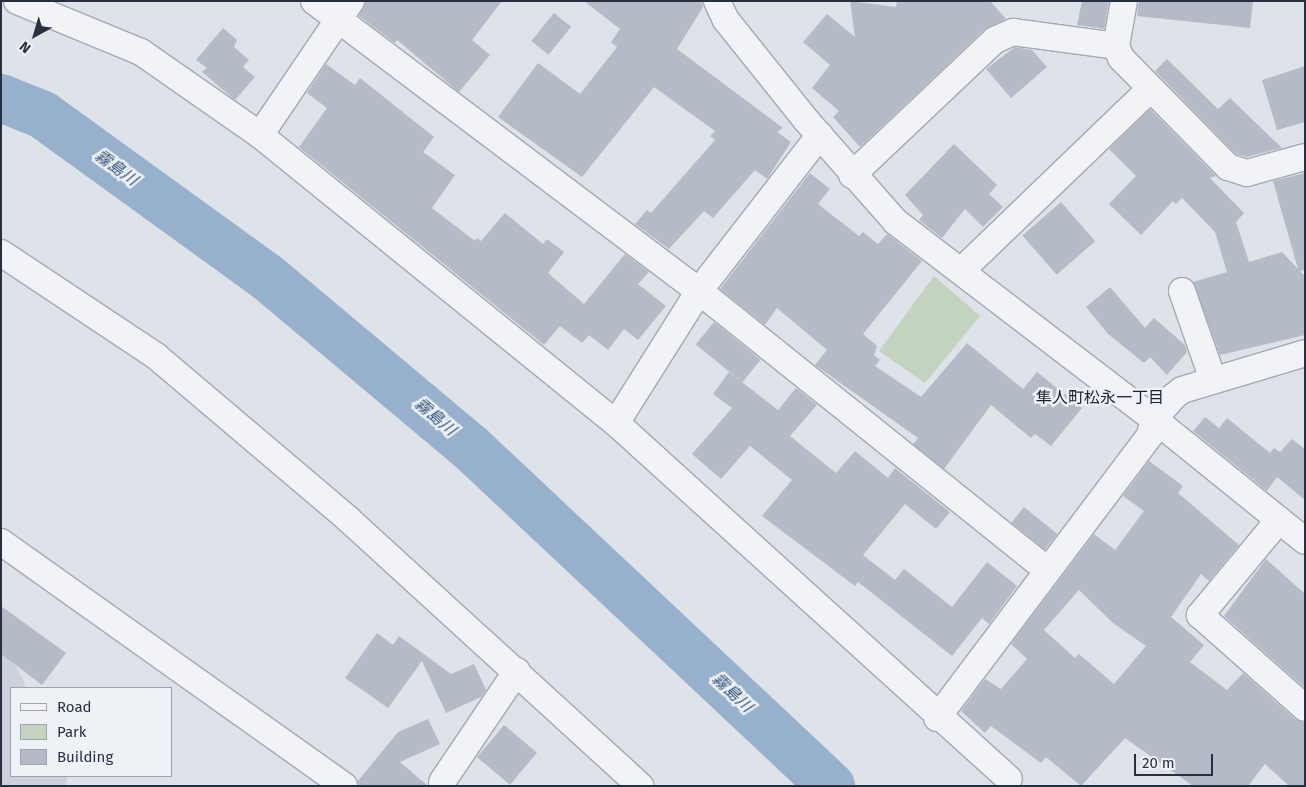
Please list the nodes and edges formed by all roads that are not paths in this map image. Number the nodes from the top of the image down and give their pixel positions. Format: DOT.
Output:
graph roads {
  1 [pos="17,1"];
  2 [pos="314,1"];
  3 [pos="717,1"];
  4 [pos="1124,1"];
  5 [pos="345,10"];
  6 [pos="1116,46"];
  7 [pos="1150,89"];
  8 [pos="260,135"];
  9 [pos="820,135"];
  10 [pos="1305,156"];
  11 [pos="852,175"];
  12 [pos="1,252"];
  13 [pos="962,270"];
  14 [pos="699,291"];
  15 [pos="1182,291"];
  16 [pos="1305,353"];
  17 [pos="1213,380"];
  18 [pos="1154,419"];
  19 [pos="616,424"];
  20 [pos="1279,520"];
  21 [pos="1305,541"];
  22 [pos="1,542"];
  23 [pos="1048,571"];
  24 [pos="517,672"];
  25 [pos="1305,708"];
  26 [pos="937,718"];
  27 [pos="442,782"];
  28 [pos="1010,784"];
  29 [pos="344,786"];
  30 [pos="640,786"];
  1 -- 8 [label="street"];
  2 -- 5 [label="street"];
  3 -- 9 [label="street"];
  4 -- 6 [label="street"];
  5 -- 8 [label="street"];
  5 -- 14 [label="street"];
  6 -- 7 [label="street"];
  6 -- 11 [label="street"];
  7 -- 10 [label="street"];
  7 -- 13 [label="street"];
  8 -- 19 [label="street"];
  9 -- 11 [label="street"];
  9 -- 14 [label="street"];
  11 -- 13 [label="street"];
  12 -- 24 [label="street"];
  13 -- 18 [label="street"];
  14 -- 19 [label="street"];
  14 -- 23 [label="street"];
  15 -- 17 [label="street"];
  16 -- 17 [label="street"];
  17 -- 18 [label="street"];
  18 -- 20 [label="street"];
  18 -- 23 [label="street"];
  19 -- 26 [label="street"];
  20 -- 21 [label="street"];
  20 -- 25 [label="street"];
  22 -- 29 [label="street"];
  23 -- 26 [label="street"];
  24 -- 27 [label="street"];
  24 -- 30 [label="street"];
  26 -- 28 [label="street"];
}
